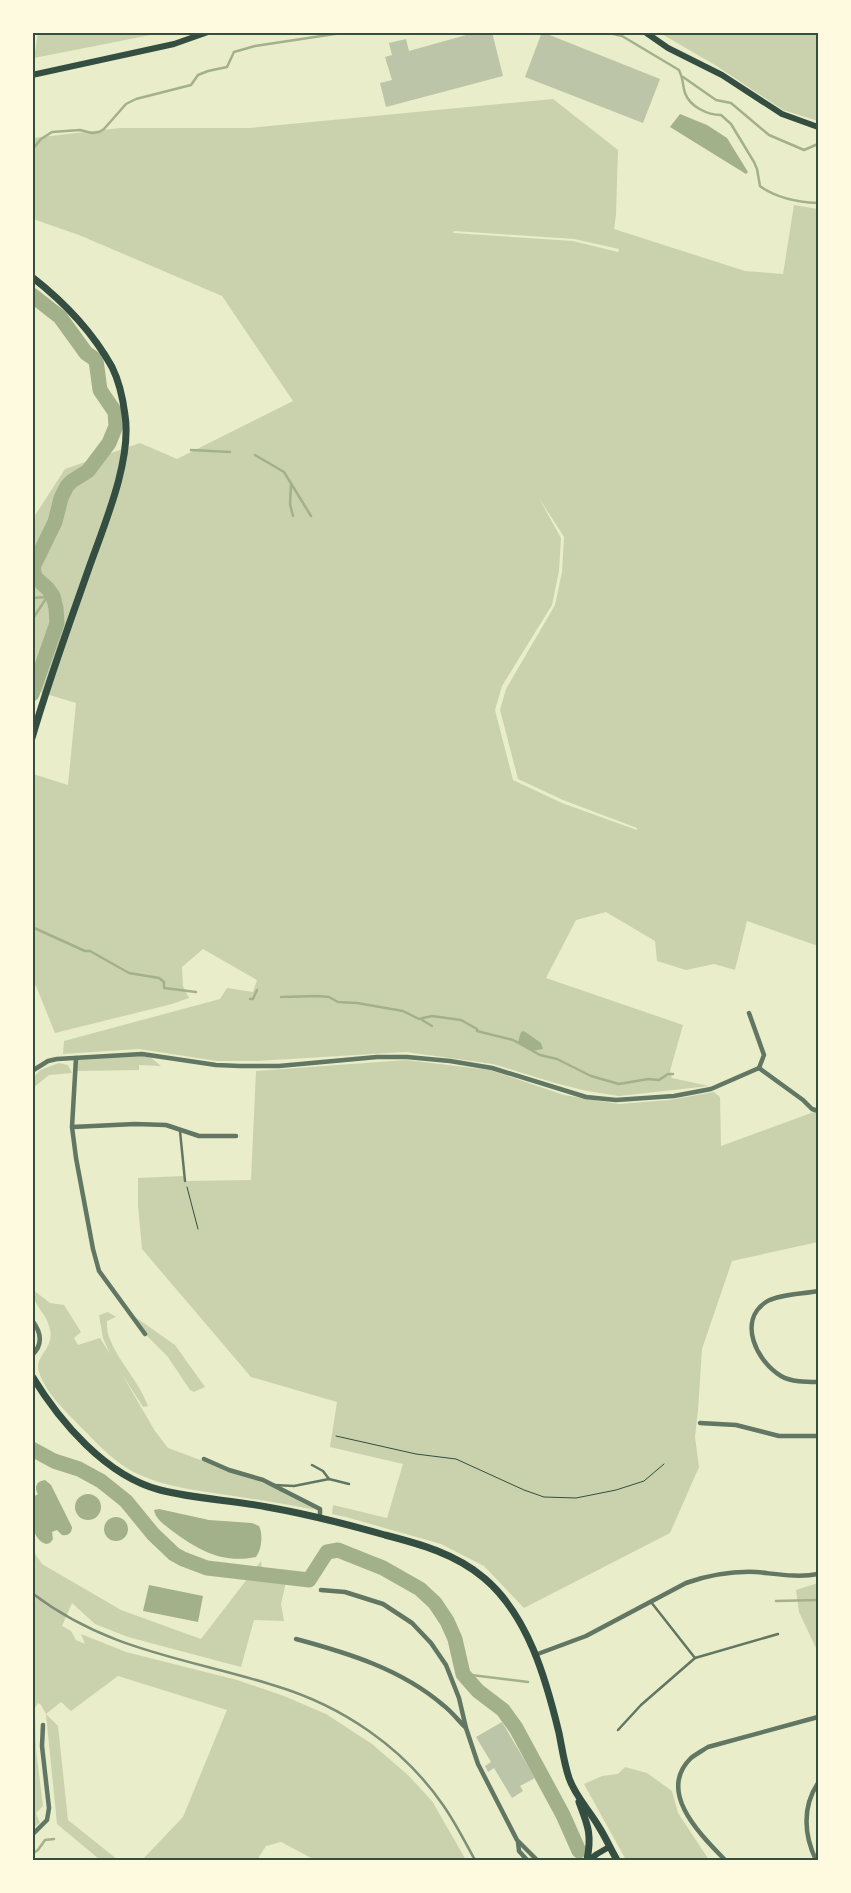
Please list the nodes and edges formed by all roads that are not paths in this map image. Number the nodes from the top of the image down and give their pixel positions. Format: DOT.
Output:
graph roads {
  1 [pos="208,32"];
  2 [pos="645,32"];
  3 [pos="32,75"];
  4 [pos="818,126"];
  5 [pos="32,276"];
  6 [pos="32,738"];
  7 [pos="749,1013"];
  8 [pos="76,1058"];
  9 [pos="759,1068"];
  10 [pos="32,1071"];
  11 [pos="818,1111"];
  12 [pos="72,1127"];
  13 [pos="180,1128"];
  14 [pos="236,1136"];
  15 [pos="185,1181"];
  16 [pos="818,1291"];
  17 [pos="32,1320"];
  18 [pos="145,1334"];
  19 [pos="32,1355"];
  20 [pos="32,1376"];
  21 [pos="818,1382"];
  22 [pos="700,1424"];
  23 [pos="818,1436"];
  24 [pos="204,1459"];
  25 [pos="312,1466"];
  26 [pos="329,1479"];
  27 [pos="349,1484"];
  28 [pos="273,1485"];
  29 [pos="320,1518"];
  30 [pos="818,1574"];
  31 [pos="321,1590"];
  32 [pos="650,1601"];
  33 [pos="778,1634"];
  34 [pos="296,1639"];
  35 [pos="535,1655"];
  36 [pos="696,1658"];
  37 [pos="818,1717"];
  38 [pos="44,1725"];
  39 [pos="466,1728"];
  40 [pos="618,1730"];
  41 [pos="818,1783"];
  42 [pos="574,1790"];
  43 [pos="32,1835"];
  44 [pos="518,1840"];
  45 [pos="609,1847"];
  46 [pos="527,1860"];
  47 [pos="536,1860"];
  48 [pos="588,1860"];
  49 [pos="617,1860"];
  50 [pos="725,1860"];
  51 [pos="816,1860"];
  1 -- 3 [label="main road"];
  2 -- 4 [label="main road"];
  5 -- 6 [label="main road"];
  7 -- 9 [label="street"];
  8 -- 9 [label="street"];
  8 -- 10 [label="street"];
  8 -- 12 [label="street"];
  9 -- 11 [label="street"];
  12 -- 13 [label="street"];
  12 -- 18 [label="street"];
  13 -- 14 [label="street"];
  13 -- 15 [label="lane"];
  16 -- 21 [label="street"];
  17 -- 19 [label="street"];
  20 -- 29 [label="main road"];
  22 -- 23 [label="street"];
  24 -- 28 [label="street"];
  25 -- 26 [label="lane"];
  26 -- 27 [label="lane"];
  26 -- 28 [label="lane"];
  28 -- 29 [label="street"];
  29 -- 35 [label="main road"];
  30 -- 32 [label="street"];
  31 -- 39 [label="street"];
  32 -- 35 [label="street"];
  32 -- 36 [label="lane"];
  33 -- 36 [label="lane"];
  34 -- 39 [label="street"];
  35 -- 42 [label="main road"];
  36 -- 40 [label="lane"];
  37 -- 50 [label="street"];
  38 -- 43 [label="street"];
  39 -- 44 [label="street"];
  41 -- 51 [label="street"];
  42 -- 45 [label="main road"];
  42 -- 48 [label="main road"];
  44 -- 46 [label="street"];
  44 -- 47 [label="street"];
  45 -- 48 [label="main road"];
  45 -- 49 [label="main road"];
}
